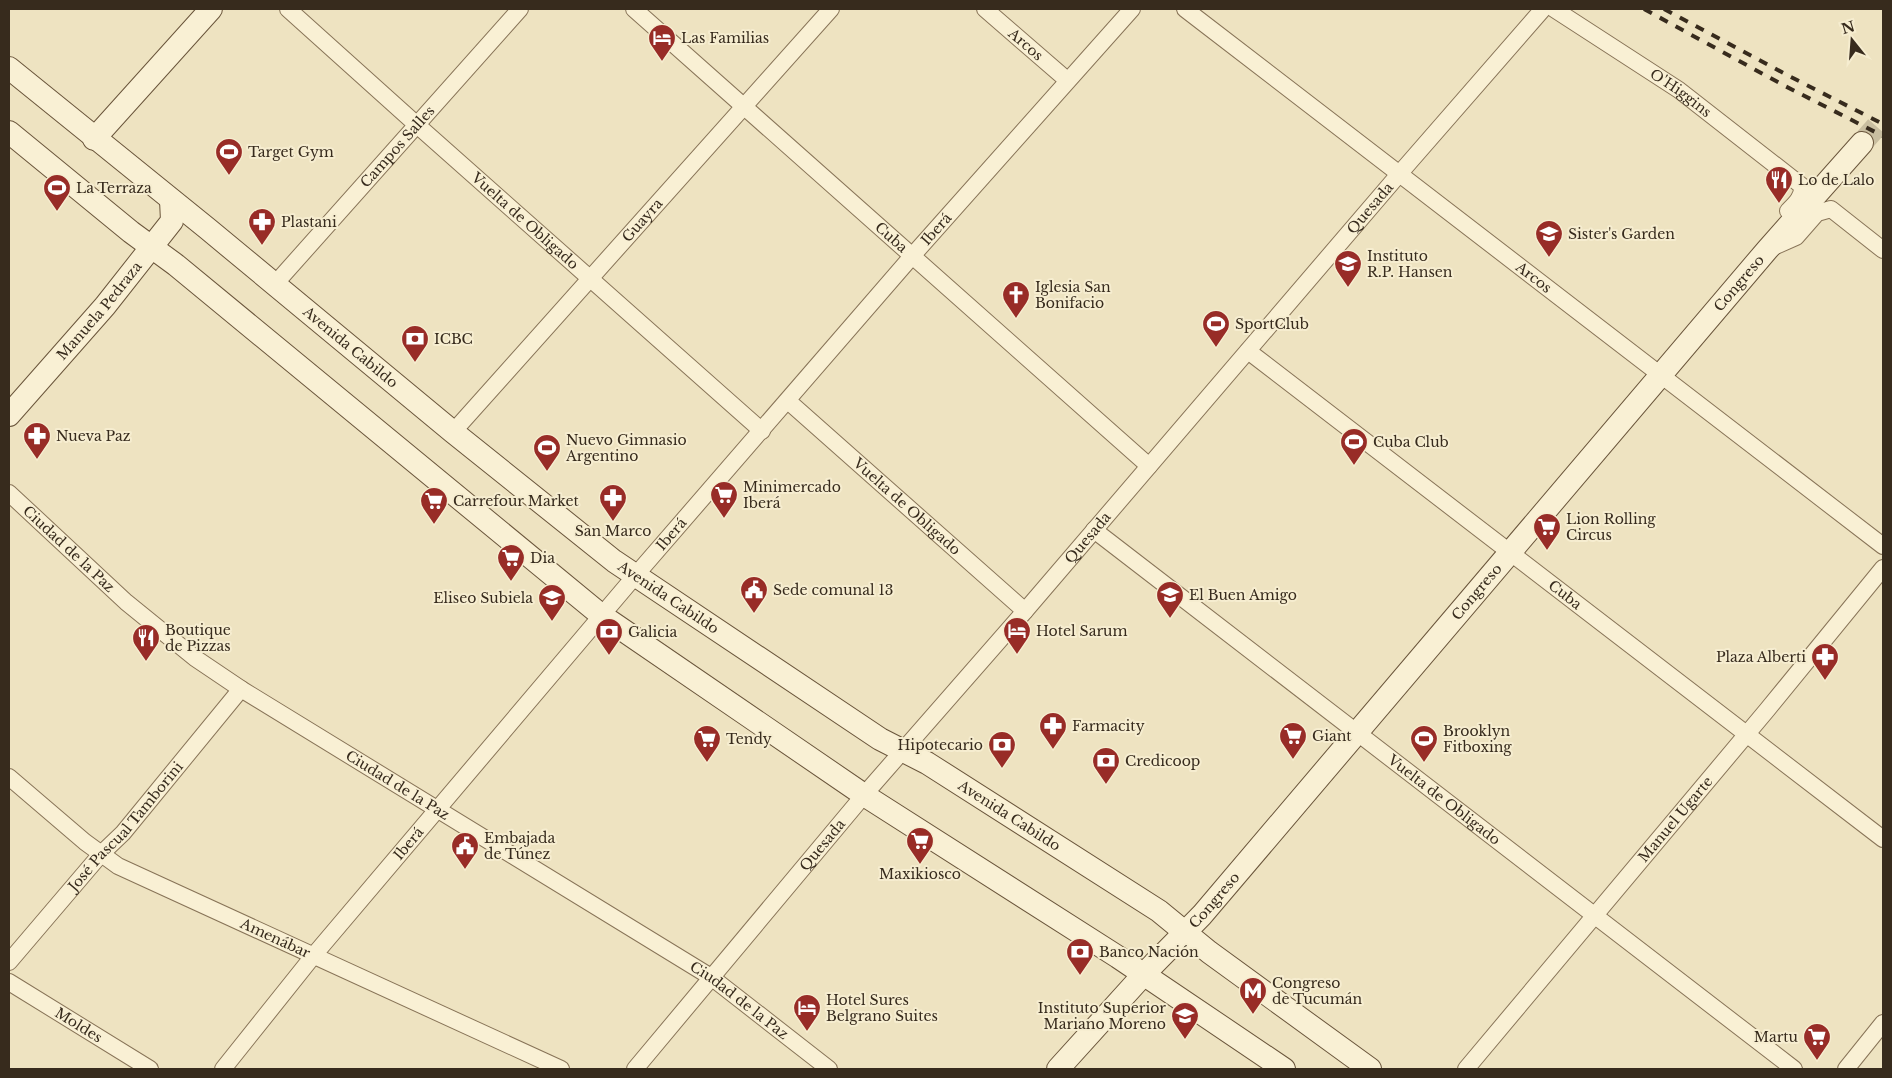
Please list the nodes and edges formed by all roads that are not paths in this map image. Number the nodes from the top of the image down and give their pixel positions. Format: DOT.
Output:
graph roads {
  1 [pos="211,9"];
  2 [pos="288,9"];
  3 [pos="520,9"];
  4 [pos="634,9"];
  5 [pos="831,9"];
  6 [pos="984,9"];
  7 [pos="1132,9"];
  8 [pos="1185,9"];
  9 [pos="1543,9"];
  10 [pos="1554,9"];
  11 [pos="9,68"];
  12 [pos="1067,80"];
  13 [pos="744,107"];
  14 [pos="417,126"];
  15 [pos="9,132"];
  16 [pos="94,139"];
  17 [pos="1862,143"];
  18 [pos="1400,173"];
  19 [pos="1802,186"];
  20 [pos="172,200"];
  21 [pos="151,247"];
  22 [pos="1767,250"];
  23 [pos="1883,250"];
  24 [pos="913,255"];
  25 [pos="591,278"];
  26 [pos="274,284"];
  27 [pos="1248,351"];
  28 [pos="1662,376"];
  29 [pos="788,401"];
  30 [pos="9,415"];
  31 [pos="762,431"];
  32 [pos="452,432"];
  33 [pos="1149,466"];
  34 [pos="9,492"];
  35 [pos="1094,530"];
  36 [pos="1883,546"];
  37 [pos="1510,553"];
  38 [pos="1883,568"];
  39 [pos="635,576"];
  40 [pos="1025,611"];
  41 [pos="601,615"];
  42 [pos="241,689"];
  43 [pos="1357,733"];
  44 [pos="1746,734"];
  45 [pos="904,751"];
  46 [pos="9,777"];
  47 [pos="864,795"];
  48 [pos="437,808"];
  49 [pos="1883,839"];
  50 [pos="101,854"];
  51 [pos="1594,915"];
  52 [pos="1186,933"];
  53 [pos="314,955"];
  54 [pos="9,962"];
  55 [pos="1144,974"];
  56 [pos="711,978"];
  57 [pos="9,982"];
  58 [pos="1883,1023"];
  59 [pos="150,1069"];
  60 [pos="223,1069"];
  61 [pos="561,1069"];
  62 [pos="635,1069"];
  63 [pos="829,1069"];
  64 [pos="1058,1069"];
  65 [pos="1284,1069"];
  66 [pos="1370,1069"];
  67 [pos="1466,1069"];
  68 [pos="1794,1069"];
  69 [pos="1846,1069"];
  1 -- 16 [label="main road"];
  2 -- 14 [label="street, Vuelta de Obligado"];
  3 -- 14 [label="street, Campos Salles"];
  4 -- 13 [label="street, Cuba"];
  5 -- 13 [label="street, Guayra"];
  6 -- 12 [label="street, Arcos"];
  7 -- 12 [label="street, Iberá"];
  8 -- 18 [label="street, Arcos"];
  9 -- 18 [label="street, Quesada"];
  10 -- 19 [label="street, O'Higgins"];
  11 -- 16 [label="main road, Avenida Cabildo"];
  12 -- 24 [label="street, Iberá"];
  13 -- 24 [label="street, Cuba"];
  13 -- 25 [label="street, Guayra"];
  14 -- 25 [label="street, Vuelta de Obligado"];
  14 -- 26 [label="street, Campos Salles"];
  15 -- 21 [label="main road"];
  16 -- 20 [label="main road, Avenida Cabildo"];
  17 -- 22 [label="main road, Congreso"];
  18 -- 27 [label="street, Quesada"];
  18 -- 28 [label="street, Arcos"];
  19 -- 22 [label="street, Congreso"];
  20 -- 21 [label="main road, Manuela Pedraza"];
  20 -- 26 [label="main road, Avenida Cabildo"];
  21 -- 30 [label="main road, Manuela Pedraza"];
  21 -- 41 [label="main road"];
  22 -- 23 [label="street, Congreso"];
  22 -- 28 [label="main road, Congreso"];
  24 -- 29 [label="street, Iberá"];
  24 -- 33 [label="street, Cuba"];
  25 -- 31 [label="street, Vuelta de Obligado"];
  25 -- 32 [label="street, Guayra"];
  26 -- 32 [label="main road, Avenida Cabildo"];
  27 -- 33 [label="street, Quesada"];
  27 -- 37 [label="street, Cuba"];
  28 -- 36 [label="street, Arcos"];
  28 -- 37 [label="main road, Congreso"];
  29 -- 31 [label="street, Iberá"];
  29 -- 40 [label="street, Vuelta de Obligado"];
  31 -- 39 [label="street, Iberá"];
  32 -- 39 [label="main road, Avenida Cabildo"];
  33 -- 35 [label="street, Quesada"];
  34 -- 42 [label="street, Ciudad de la Paz"];
  35 -- 40 [label="street, Quesada"];
  35 -- 43 [label="street, Vuelta de Obligado"];
  37 -- 43 [label="main road, Congreso"];
  37 -- 44 [label="street, Cuba"];
  38 -- 44 [label="street, Manuel Ugarte"];
  39 -- 41 [label="street, Iberá"];
  39 -- 45 [label="main road, Avenida Cabildo"];
  40 -- 45 [label="street, Quesada"];
  41 -- 47 [label="main road"];
  41 -- 48 [label="street, Iberá"];
  42 -- 48 [label="street, Ciudad de la Paz"];
  42 -- 50 [label="street, José Pascual Tamborini"];
  43 -- 51 [label="street, Vuelta de Obligado"];
  43 -- 52 [label="main road, Congreso"];
  44 -- 49 [label="street, Cuba"];
  44 -- 51 [label="street, Manuel Ugarte"];
  45 -- 47 [label="street, Quesada"];
  45 -- 52 [label="main road, Avenida Cabildo"];
  46 -- 50 [label="street, Amenábar"];
  47 -- 55 [label="main road"];
  47 -- 56 [label="street, Quesada"];
  48 -- 53 [label="street, Iberá"];
  48 -- 56 [label="street, Ciudad de la Paz"];
  50 -- 53 [label="street, Amenábar"];
  50 -- 54 [label="street, José Pascual Tamborini"];
  51 -- 67 [label="street, Manuel Ugarte"];
  51 -- 68 [label="street, Vuelta de Obligado"];
  52 -- 55 [label="main road, Congreso"];
  52 -- 66 [label="main road, Avenida Cabildo"];
  53 -- 60 [label="street, Iberá"];
  53 -- 61 [label="street, Amenábar"];
  55 -- 64 [label="main road, Congreso"];
  55 -- 65 [label="main road"];
  56 -- 62 [label="street, Quesada"];
  56 -- 63 [label="street, Ciudad de la Paz"];
  57 -- 59 [label="street, Moldes"];
  58 -- 69 [label="street"];
}
